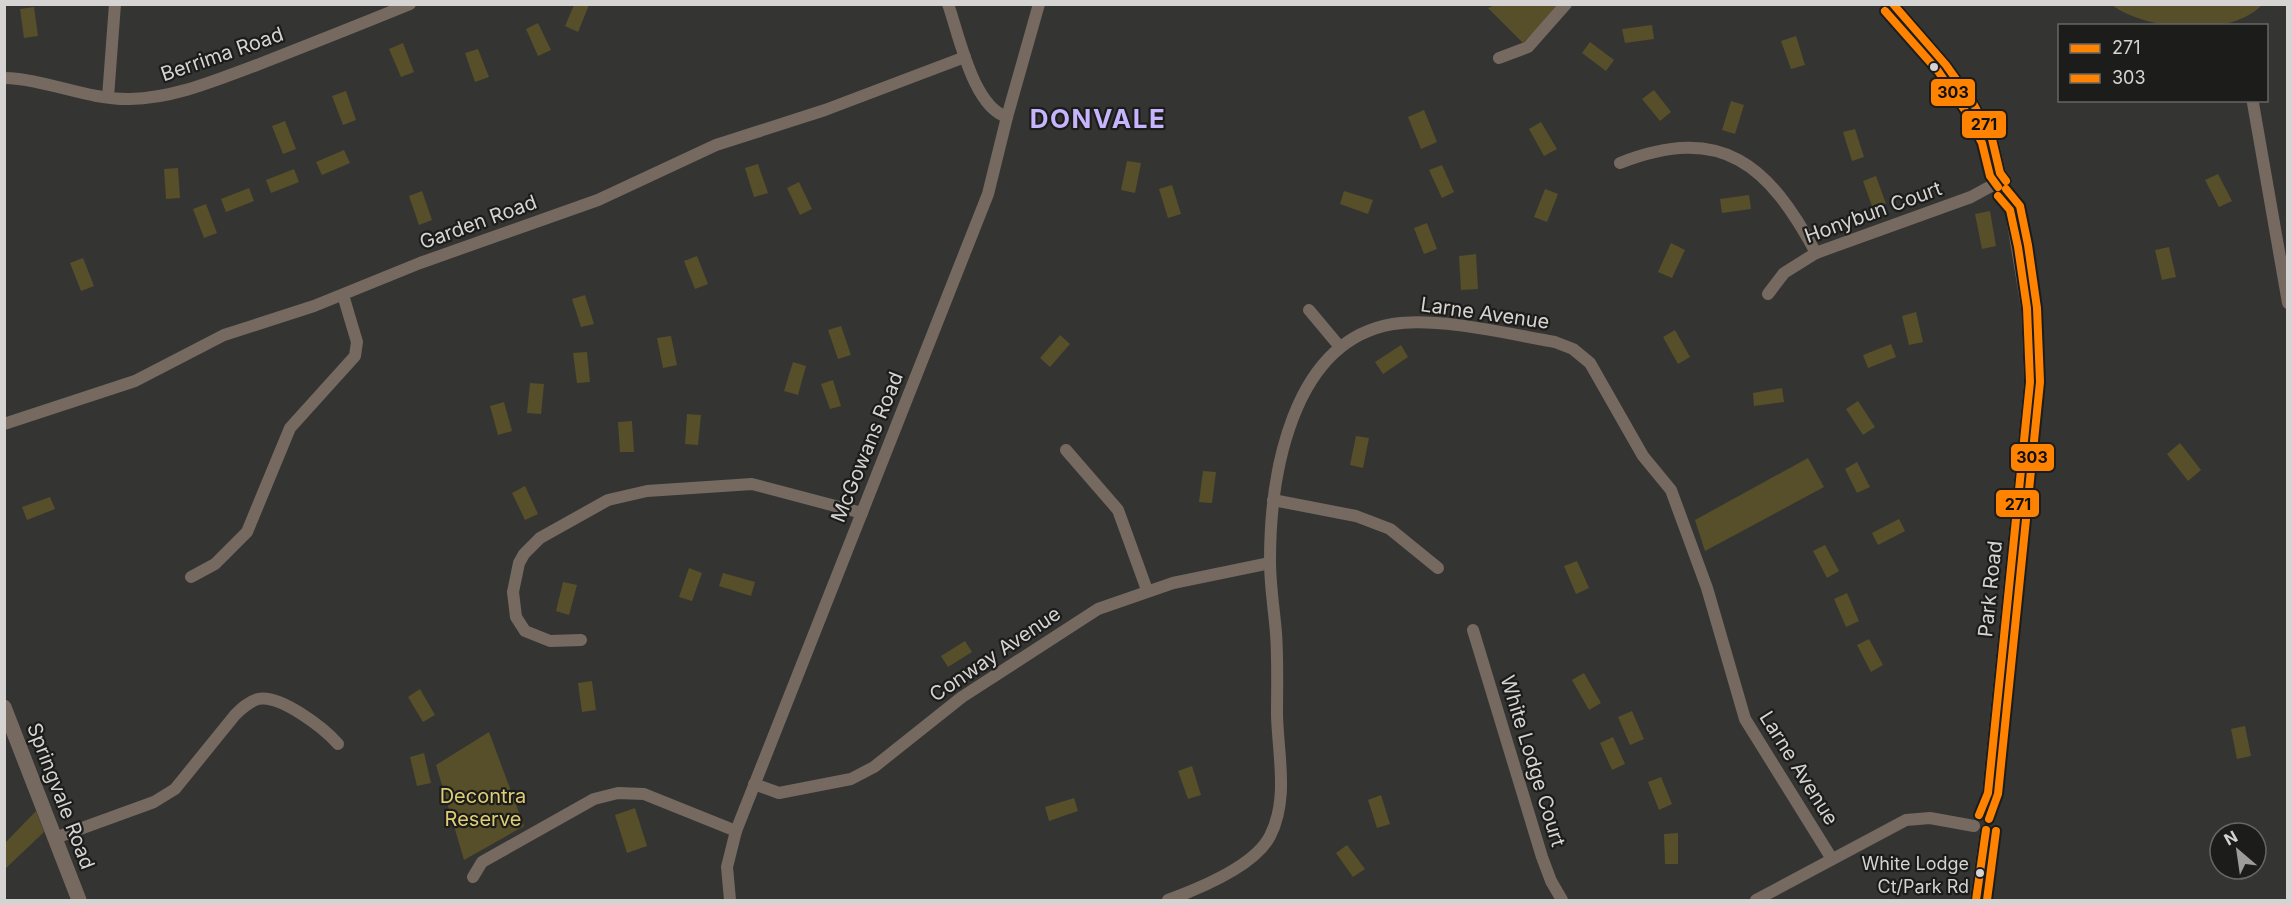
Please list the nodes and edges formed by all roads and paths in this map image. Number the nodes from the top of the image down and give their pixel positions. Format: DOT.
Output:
graph roads {
  1 [pos="116,4"];
  2 [pos="410,4"];
  3 [pos="948,4"];
  4 [pos="1039,4"];
  5 [pos="1566,4"];
  6 [pos="1893,4"];
  7 [pos="965,57"];
  8 [pos="1499,58"];
  9 [pos="4,78"];
  10 [pos="108,98"];
  11 [pos="2253,103"];
  12 [pos="1007,117"];
  13 [pos="1620,163"];
  14 [pos="1999,189"];
  15 [pos="1816,253"];
  16 [pos="2287,285"];
  17 [pos="1768,294"];
  18 [pos="343,295"];
  19 [pos="2288,303"];
  20 [pos="1309,310"];
  21 [pos="1340,347"];
  22 [pos="4,424"];
  23 [pos="1066,450"];
  24 [pos="1273,500"];
  25 [pos="862,513"];
  26 [pos="1270,563"];
  27 [pos="1438,568"];
  28 [pos="191,577"];
  29 [pos="1147,590"];
  30 [pos="1473,630"];
  31 [pos="581,640"];
  32 [pos="4,707"];
  33 [pos="338,744"];
  34 [pos="754,784"];
  35 [pos="1980,823"];
  36 [pos="736,831"];
  37 [pos="55,838"];
  38 [pos="1832,859"];
  39 [pos="473,877"];
  40 [pos="79,900"];
  41 [pos="730,900"];
  42 [pos="1168,900"];
  43 [pos="1562,900"];
  44 [pos="1756,900"];
  45 [pos="1976,900"];
  1 -- 10 [label="street"];
  2 -- 10 [label="street, Berrima Road"];
  3 -- 7 [label="street"];
  4 -- 12 [label="street, McGowans Road"];
  5 -- 8 [label="street"];
  6 -- 14 [label="street, Park Road"];
  7 -- 12 [label="street"];
  7 -- 18 [label="street, Garden Road"];
  9 -- 10 [label="street, Berrima Road"];
  11 -- 16 [label="street"];
  12 -- 25 [label="street, McGowans Road"];
  13 -- 15 [label="street"];
  14 -- 15 [label="street, Honybun Court"];
  14 -- 35 [label="street, Park Road"];
  15 -- 17 [label="street, Honybun Court"];
  16 -- 19 [label="street"];
  18 -- 22 [label="street, Garden Road"];
  18 -- 28 [label="street"];
  20 -- 21 [label="street"];
  21 -- 24 [label="street, Larne Avenue"];
  21 -- 38 [label="street, Larne Avenue"];
  23 -- 29 [label="street"];
  24 -- 26 [label="street, Larne Avenue"];
  24 -- 27 [label="street"];
  25 -- 31 [label="street"];
  25 -- 34 [label="street, McGowans Road"];
  26 -- 29 [label="street, Conway Avenue"];
  26 -- 42 [label="street, Larne Avenue"];
  29 -- 34 [label="street, Conway Avenue"];
  30 -- 43 [label="street, White Lodge Court"];
  32 -- 37 [label="main road, Springvale Road"];
  33 -- 37 [label="street"];
  34 -- 36 [label="street, McGowans Road"];
  35 -- 38 [label="street"];
  35 -- 45 [label="street"];
  36 -- 39 [label="street"];
  36 -- 41 [label="street, McGowans Road"];
  37 -- 40 [label="main road, Springvale Road"];
  38 -- 44 [label="street"];
}
